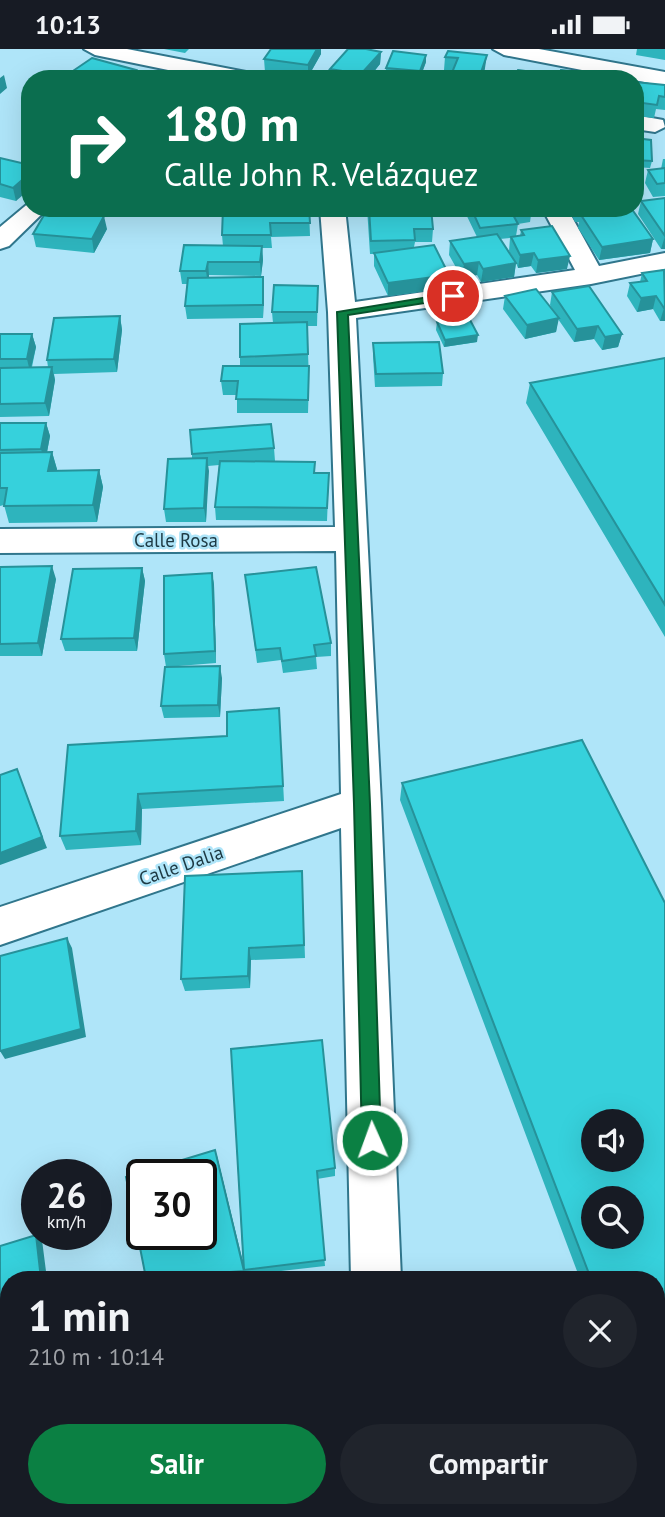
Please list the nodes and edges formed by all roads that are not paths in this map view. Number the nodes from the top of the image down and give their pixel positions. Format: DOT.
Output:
graph roads {
  1 [pos="95,49"];
  2 [pos="503,49"];
  3 [pos="594,57"];
  4 [pos="175,70"];
  5 [pos="636,70"];
  6 [pos="644,72"];
  7 [pos="665,79"];
  8 [pos="26,217"];
  9 [pos="333,217"];
  10 [pos="559,217"];
  11 [pos="0,241"];
  12 [pos="665,261"];
  13 [pos="591,276"];
  14 [pos="342,312"];
  15 [pos="352,539"];
  16 [pos="0,541"];
  17 [pos="362,804"];
  18 [pos="0,926"];
  19 [pos="376,1271"];
  1 -- 4 [label="street"];
  2 -- 3 [label="street"];
  3 -- 5 [label="street"];
  6 -- 7 [label="street"];
  8 -- 11 [label="street"];
  9 -- 14 [label="street"];
  10 -- 13 [label="street"];
  12 -- 13 [label="street"];
  13 -- 14 [label="street"];
  14 -- 15 [label="street"];
  15 -- 16 [label="street, Calle Rosa"];
  15 -- 17 [label="street"];
  17 -- 18 [label="street, Calle Dalia"];
  17 -- 19 [label="street"];
}
